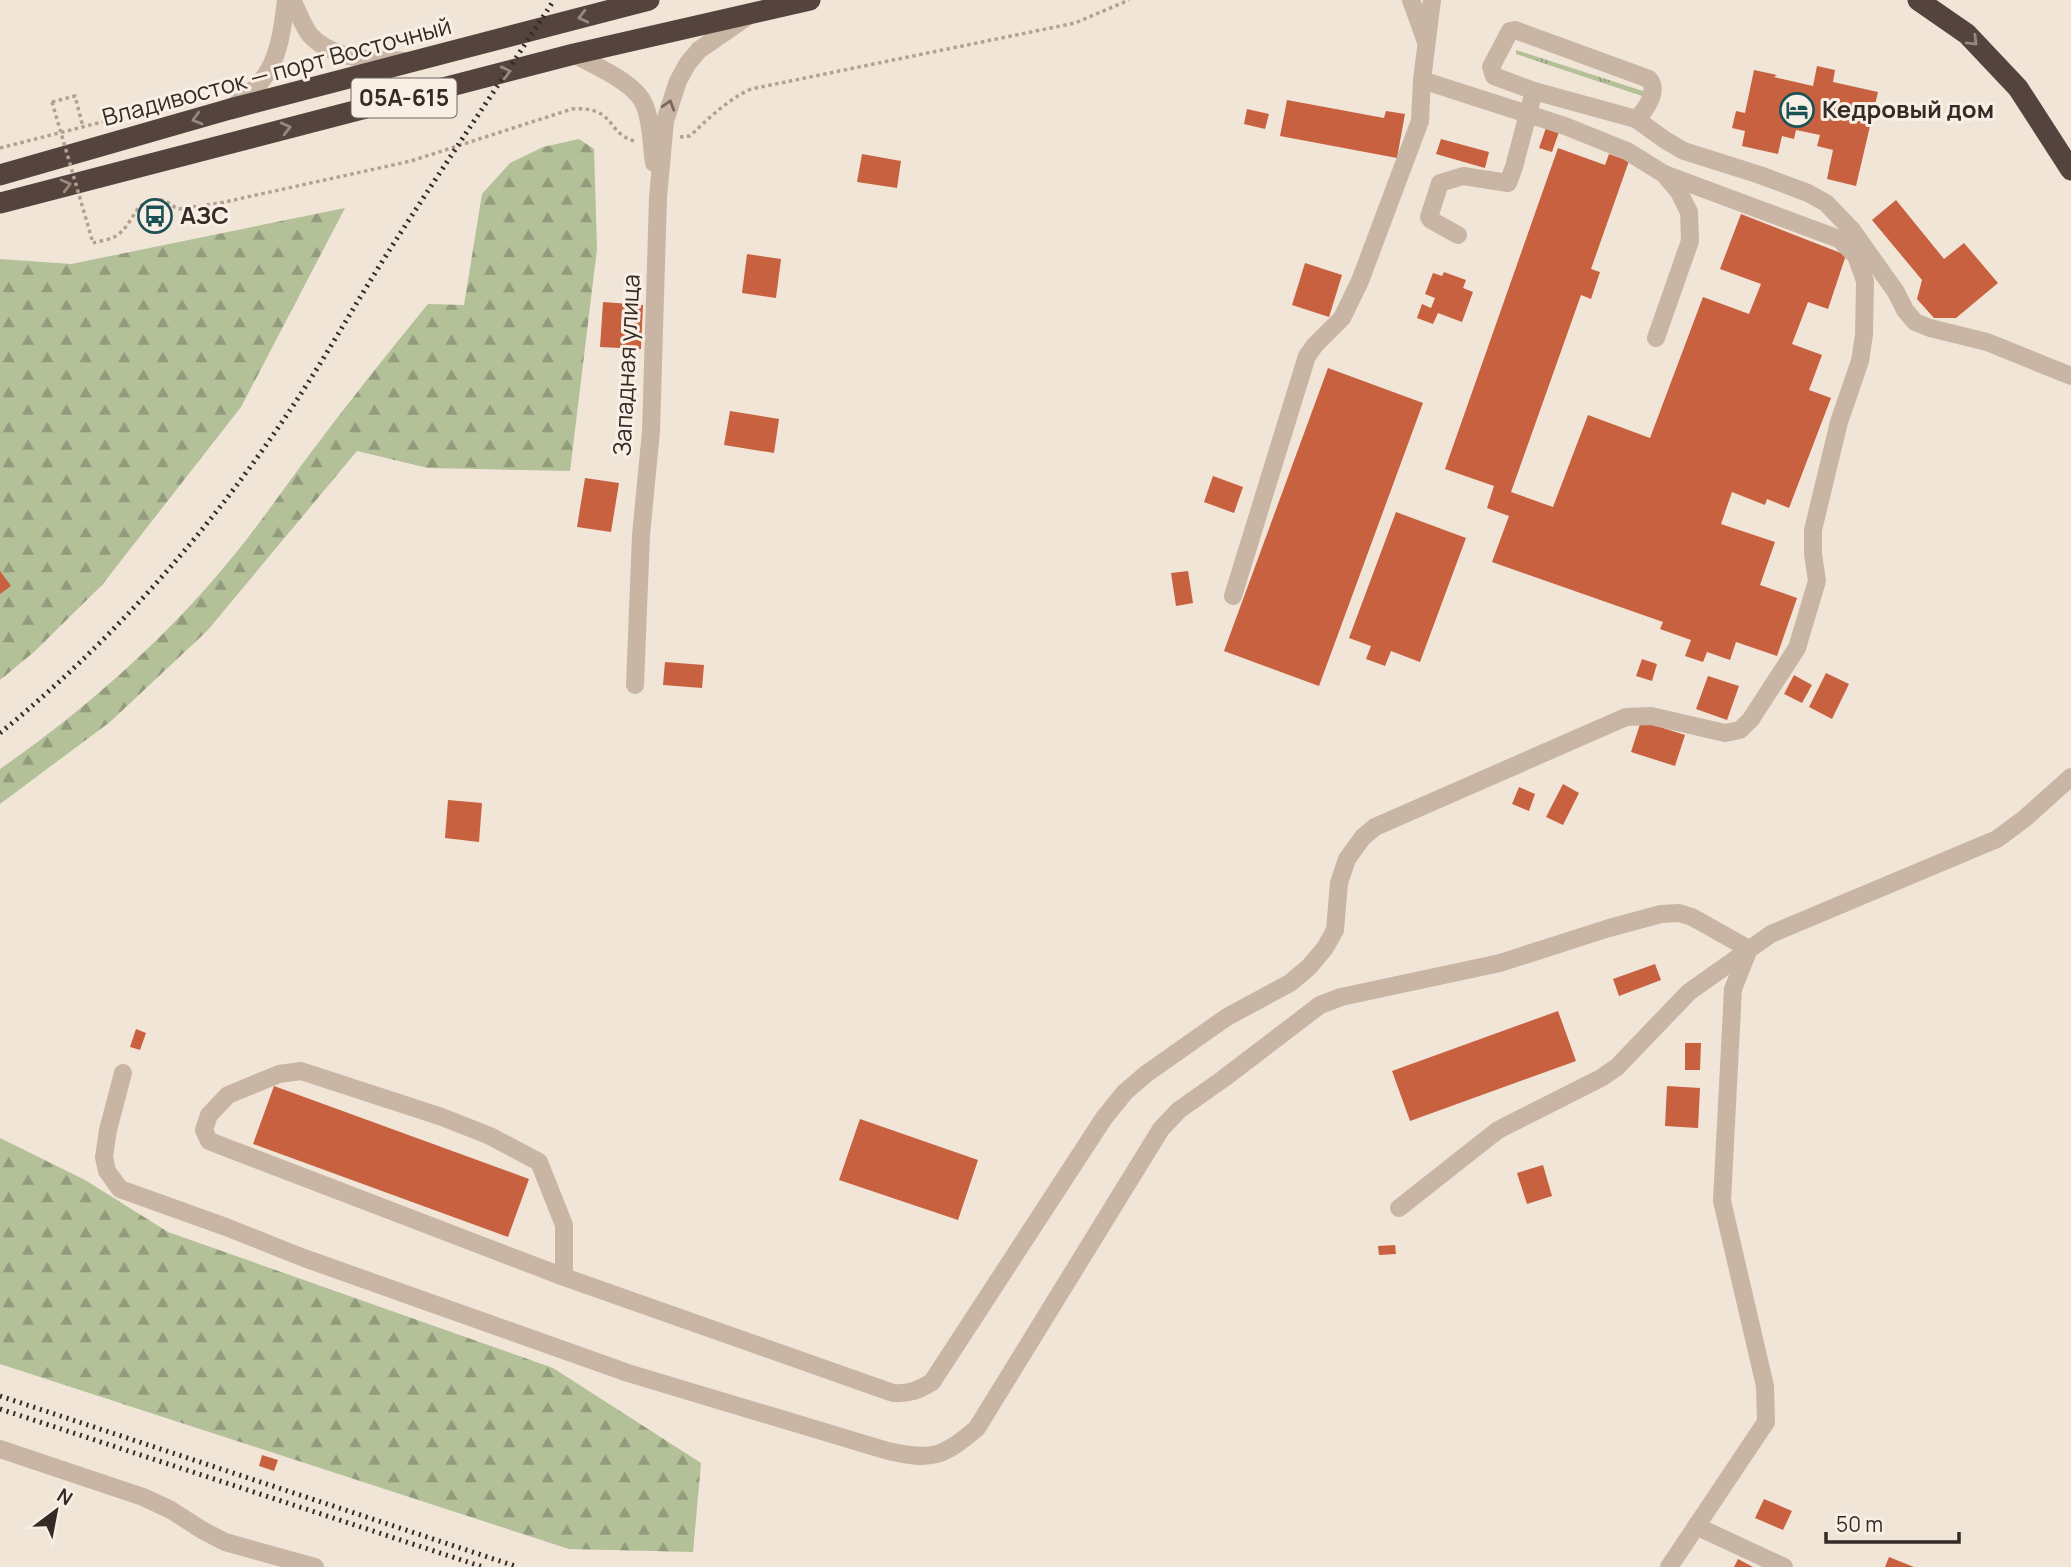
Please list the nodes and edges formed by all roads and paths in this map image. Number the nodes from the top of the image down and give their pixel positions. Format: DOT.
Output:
graph roads {
  1 [pos="286,0"];
  2 [pos="292,0"];
  3 [pos="649,0"];
  4 [pos="810,0"];
  5 [pos="1129,0"];
  6 [pos="1410,0"];
  7 [pos="1432,0"];
  8 [pos="1918,0"];
  9 [pos="753,12"];
  10 [pos="1427,46"];
  11 [pos="575,54"];
  12 [pos="411,61"];
  13 [pos="1422,80"];
  14 [pos="1534,91"];
  15 [pos="158,108"];
  16 [pos="230,109"];
  17 [pos="1527,114"];
  18 [pos="1636,119"];
  19 [pos="83,127"];
  20 [pos="657,138"];
  21 [pos="0,148"];
  22 [pos="2071,170"];
  23 [pos="1664,174"];
  24 [pos="0,175"];
  25 [pos="0,203"];
  26 [pos="1458,236"];
  27 [pos="1656,338"];
  28 [pos="2071,376"];
  29 [pos="1233,596"];
  30 [pos="635,685"];
  31 [pos="2071,777"];
  32 [pos="1749,949"];
  33 [pos="123,1073"];
  34 [pos="1399,1208"];
  35 [pos="564,1277"];
  36 [pos="0,1449"];
  37 [pos="1696,1526"];
  38 [pos="315,1567"];
  39 [pos="1669,1567"];
  40 [pos="1784,1567"];
  1 -- 16 [label="street"];
  2 -- 12 [label="street"];
  3 -- 12 [label="highway, Владивосток — порт Восточный / 05А-615, one-way"];
  4 -- 9 [label="highway, 05А-615"];
  5 -- 20 [label="path"];
  6 -- 10 [label="street"];
  7 -- 10 [label="street"];
  8 -- 22 [label="highway, one-way"];
  9 -- 11 [label="highway, 05А-615"];
  20 -- 9 [label="street, Западная улица, one-way"];
  10 -- 13 [label="street"];
  11 -- 20 [label="street, Западная улица"];
  25 -- 11 [label="highway, 05А-615, one-way"];
  12 -- 16 [label="highway, Владивосток — порт Восточный / 05А-615"];
  13 -- 17 [label="street"];
  13 -- 29 [label="street"];
  14 -- 17 [label="street"];
  14 -- 18 [label="street"];
  14 -- 18 [label="street"];
  15 -- 19 [label="path"];
  16 -- 24 [label="highway, Владивосток — порт Восточный / 05А-615, one-way"];
  17 -- 23 [label="street"];
  17 -- 26 [label="street"];
  18 -- 28 [label="street"];
  19 -- 20 [label="path, bridge"];
  19 -- 21 [label="path"];
  20 -- 30 [label="street, Западная улица"];
  23 -- 27 [label="street"];
  23 -- 35 [label="street"];
  31 -- 32 [label="street"];
  32 -- 33 [label="street"];
  32 -- 34 [label="street"];
  32 -- 37 [label="street"];
  35 -- 35 [label="street"];
  36 -- 38 [label="street"];
  37 -- 39 [label="street"];
  37 -- 40 [label="street"];
}
